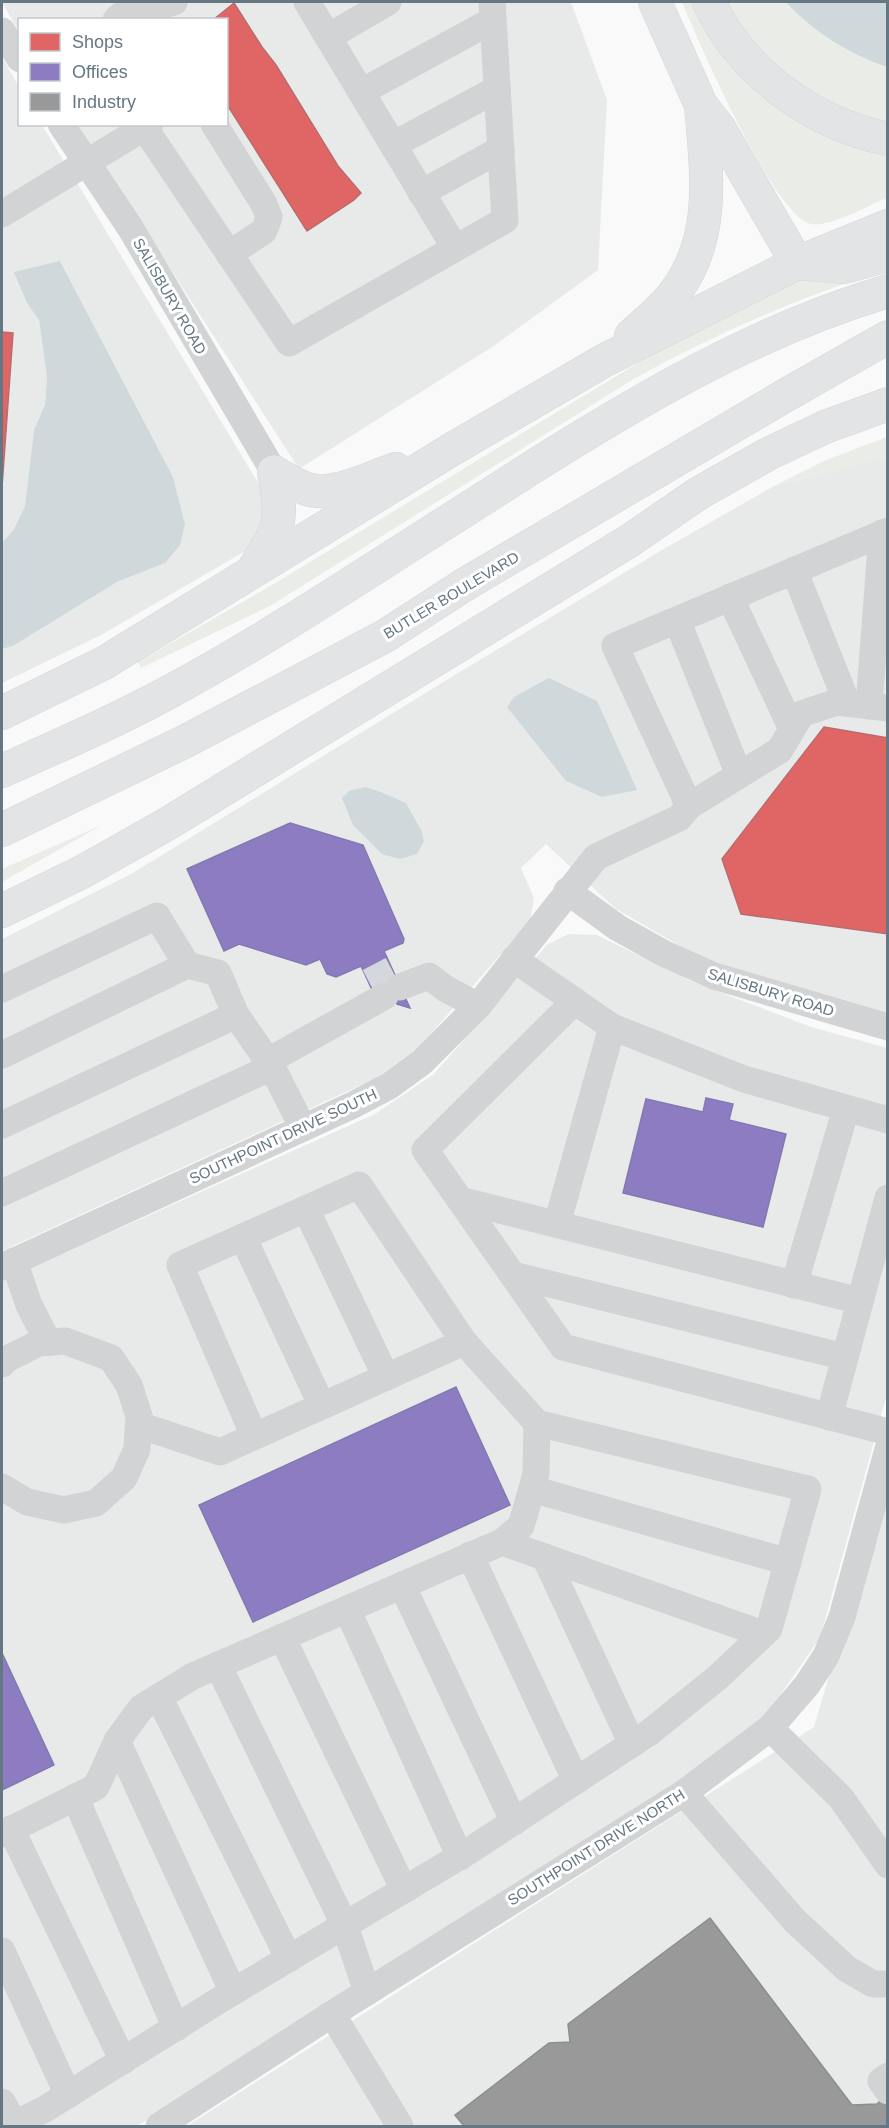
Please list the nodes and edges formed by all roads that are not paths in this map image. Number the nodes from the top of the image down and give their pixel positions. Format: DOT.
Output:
graph roads {
  1 [pos="174,2"];
  2 [pos="307,2"];
  3 [pos="388,2"];
  4 [pos="655,2"];
  5 [pos="709,2"];
  6 [pos="492,11"];
  7 [pos="118,18"];
  8 [pos="2,31"];
  9 [pos="328,37"];
  10 [pos="18,56"];
  11 [pos="497,89"];
  12 [pos="360,92"];
  13 [pos="701,105"];
  14 [pos="62,126"];
  15 [pos="145,126"];
  16 [pos="215,126"];
  17 [pos="888,139"];
  18 [pos="393,145"];
  19 [pos="501,148"];
  20 [pos="85,163"];
  21 [pos="422,193"];
  22 [pos="2,214"];
  23 [pos="888,226"];
  24 [pos="455,248"];
  25 [pos="229,254"];
  26 [pos="888,255"];
  27 [pos="797,263"];
  28 [pos="888,291"];
  29 [pos="888,337"];
  30 [pos="605,360"];
  31 [pos="888,404"];
  32 [pos="454,448"];
  33 [pos="274,472"];
  34 [pos="699,493"];
  35 [pos="885,532"];
  36 [pos="794,570"];
  37 [pos="251,574"];
  38 [pos="464,585"];
  39 [pos="730,597"];
  40 [pos="677,620"];
  41 [pos="868,706"];
  42 [pos="2,712"];
  43 [pos="792,729"];
  44 [pos="2,771"];
  45 [pos="739,775"];
  46 [pos="689,806"];
  47 [pos="2,830"];
  48 [pos="567,891"];
  49 [pos="2,911"];
  50 [pos="514,959"];
  51 [pos="188,965"];
  52 [pos="2,989"];
  53 [pos="575,1001"];
  54 [pos="478,1006"];
  55 [pos="236,1014"];
  56 [pos="612,1027"];
  57 [pos="888,1027"];
  58 [pos="2,1055"];
  59 [pos="270,1064"];
  60 [pos="846,1108"];
  61 [pos="888,1120"];
  62 [pos="2,1125"];
  63 [pos="303,1128"];
  64 [pos="2,1193"];
  65 [pos="888,1198"];
  66 [pos="460,1200"];
  67 [pos="306,1209"];
  68 [pos="557,1224"];
  69 [pos="243,1237"];
  70 [pos="8,1264"];
  71 [pos="513,1275"];
  72 [pos="794,1285"];
  73 [pos="860,1301"];
  74 [pos="48,1342"];
  75 [pos="464,1342"];
  76 [pos="845,1358"];
  77 [pos="2,1361"];
  78 [pos="386,1377"];
  79 [pos="322,1406"];
  80 [pos="829,1418"];
  81 [pos="537,1423"];
  82 [pos="139,1425"];
  83 [pos="888,1432"];
  84 [pos="254,1436"];
  85 [pos="888,1449"];
  86 [pos="2,1487"];
  87 [pos="532,1489"];
  88 [pos="502,1542"];
  89 [pos="470,1555"];
  90 [pos="545,1557"];
  91 [pos="788,1562"];
  92 [pos="402,1585"];
  93 [pos="347,1609"];
  94 [pos="763,1634"];
  95 [pos="282,1637"];
  96 [pos="218,1665"];
  97 [pos="159,1697"];
  98 [pos="771,1728"];
  99 [pos="117,1741"];
  100 [pos="632,1744"];
  101 [pos="576,1781"];
  102 [pos="684,1793"];
  103 [pos="75,1797"];
  104 [pos="514,1822"];
  105 [pos="6,1832"];
  106 [pos="460,1857"];
  107 [pos="887,1862"];
  108 [pos="404,1890"];
  109 [pos="345,1926"];
  110 [pos="2,1951"];
  111 [pos="289,1959"];
  112 [pos="888,1984"];
  113 [pos="233,1992"];
  114 [pos="367,1992"];
  115 [pos="332,2014"];
  116 [pos="176,2028"];
  117 [pos="123,2061"];
  118 [pos="888,2076"];
  119 [pos="888,2091"];
  120 [pos="68,2095"];
  121 [pos="2,2102"];
  122 [pos="175,2122"];
  123 [pos="400,2127"];
  1 -- 7 [label="street"];
  2 -- 9 [label="street"];
  3 -- 9 [label="street"];
  4 -- 13 [label="main road"];
  5 -- 17 [label="main road"];
  6 -- 11 [label="street"];
  6 -- 12 [label="street"];
  8 -- 10 [label="street"];
  9 -- 12 [label="street"];
  11 -- 18 [label="street"];
  11 -- 19 [label="street"];
  12 -- 18 [label="street"];
  13 -- 27 [label="main road"];
  13 -- 30 [label="main road"];
  14 -- 20 [label="street, SALISBURY ROAD"];
  15 -- 20 [label="street"];
  15 -- 25 [label="street"];
  16 -- 25 [label="street"];
  18 -- 21 [label="street"];
  19 -- 21 [label="street"];
  19 -- 24 [label="street"];
  20 -- 22 [label="street"];
  20 -- 33 [label="street, SALISBURY ROAD"];
  21 -- 24 [label="street"];
  23 -- 27 [label="main road"];
  24 -- 25 [label="street"];
  26 -- 27 [label="main road"];
  27 -- 30 [label="main road"];
  28 -- 44 [label="main road"];
  29 -- 38 [label="main road, BUTLER BOULEVARD"];
  30 -- 32 [label="main road"];
  31 -- 34 [label="main road"];
  32 -- 33 [label="main road"];
  32 -- 37 [label="main road"];
  33 -- 37 [label="main road"];
  34 -- 38 [label="main road"];
  34 -- 49 [label="main road"];
  35 -- 36 [label="street"];
  35 -- 41 [label="street"];
  36 -- 39 [label="street"];
  36 -- 41 [label="street"];
  37 -- 42 [label="main road"];
  38 -- 47 [label="main road, BUTLER BOULEVARD"];
  39 -- 40 [label="street"];
  39 -- 43 [label="street"];
  40 -- 45 [label="street"];
  40 -- 46 [label="street"];
  41 -- 43 [label="street, SOUTHPOINT DRIVE SOUTH"];
  43 -- 45 [label="street, SOUTHPOINT DRIVE SOUTH"];
  45 -- 46 [label="street, SOUTHPOINT DRIVE SOUTH"];
  46 -- 48 [label="street, SOUTHPOINT DRIVE SOUTH"];
  48 -- 50 [label="street, SOUTHPOINT DRIVE SOUTH"];
  48 -- 57 [label="street, SALISBURY ROAD"];
  50 -- 53 [label="street"];
  50 -- 54 [label="street, SOUTHPOINT DRIVE SOUTH"];
  51 -- 52 [label="street"];
  51 -- 55 [label="street"];
  51 -- 58 [label="street"];
  53 -- 56 [label="street"];
  53 -- 66 [label="street"];
  54 -- 59 [label="street"];
  54 -- 63 [label="street, SOUTHPOINT DRIVE SOUTH"];
  55 -- 59 [label="street"];
  55 -- 62 [label="street"];
  56 -- 60 [label="street"];
  56 -- 68 [label="street"];
  59 -- 63 [label="street"];
  59 -- 64 [label="street"];
  60 -- 61 [label="street"];
  60 -- 72 [label="street"];
  63 -- 70 [label="street, SOUTHPOINT DRIVE SOUTH"];
  65 -- 73 [label="street"];
  66 -- 68 [label="street"];
  66 -- 71 [label="street"];
  67 -- 69 [label="street"];
  67 -- 75 [label="street"];
  67 -- 78 [label="street"];
  68 -- 72 [label="street"];
  69 -- 79 [label="street"];
  69 -- 84 [label="street"];
  70 -- 74 [label="street"];
  71 -- 76 [label="street"];
  71 -- 80 [label="street"];
  72 -- 73 [label="street"];
  73 -- 76 [label="street"];
  74 -- 77 [label="street"];
  74 -- 82 [label="street"];
  75 -- 78 [label="street"];
  75 -- 81 [label="street"];
  76 -- 80 [label="street"];
  78 -- 79 [label="street"];
  79 -- 84 [label="street"];
  80 -- 83 [label="street"];
  81 -- 87 [label="street"];
  81 -- 91 [label="street"];
  82 -- 84 [label="street"];
  82 -- 86 [label="street"];
  85 -- 98 [label="street, SOUTHPOINT DRIVE NORTH"];
  87 -- 88 [label="street"];
  87 -- 91 [label="street"];
  88 -- 89 [label="street"];
  88 -- 90 [label="street"];
  89 -- 92 [label="street"];
  89 -- 101 [label="street"];
  90 -- 94 [label="street"];
  90 -- 100 [label="street"];
  91 -- 94 [label="street"];
  92 -- 93 [label="street"];
  92 -- 104 [label="street"];
  93 -- 95 [label="street"];
  93 -- 106 [label="street"];
  94 -- 100 [label="street"];
  95 -- 96 [label="street"];
  95 -- 108 [label="street"];
  96 -- 97 [label="street"];
  96 -- 109 [label="street"];
  97 -- 99 [label="street"];
  97 -- 111 [label="street"];
  98 -- 102 [label="street, SOUTHPOINT DRIVE NORTH"];
  98 -- 107 [label="street"];
  99 -- 103 [label="street"];
  99 -- 113 [label="street"];
  100 -- 101 [label="street"];
  101 -- 104 [label="street"];
  102 -- 112 [label="street"];
  102 -- 114 [label="street, SOUTHPOINT DRIVE NORTH"];
  103 -- 105 [label="street"];
  103 -- 116 [label="street"];
  104 -- 106 [label="street"];
  105 -- 117 [label="street"];
  106 -- 108 [label="street"];
  108 -- 109 [label="street"];
  109 -- 111 [label="street"];
  109 -- 114 [label="street"];
  110 -- 120 [label="street"];
  111 -- 113 [label="street"];
  113 -- 116 [label="street"];
  114 -- 115 [label="street, SOUTHPOINT DRIVE NORTH"];
  115 -- 122 [label="street, SOUTHPOINT DRIVE NORTH"];
  115 -- 123 [label="street"];
  116 -- 117 [label="street"];
  117 -- 120 [label="street"];
  118 -- 119 [label="street"];
  120 -- 121 [label="street"];
}
